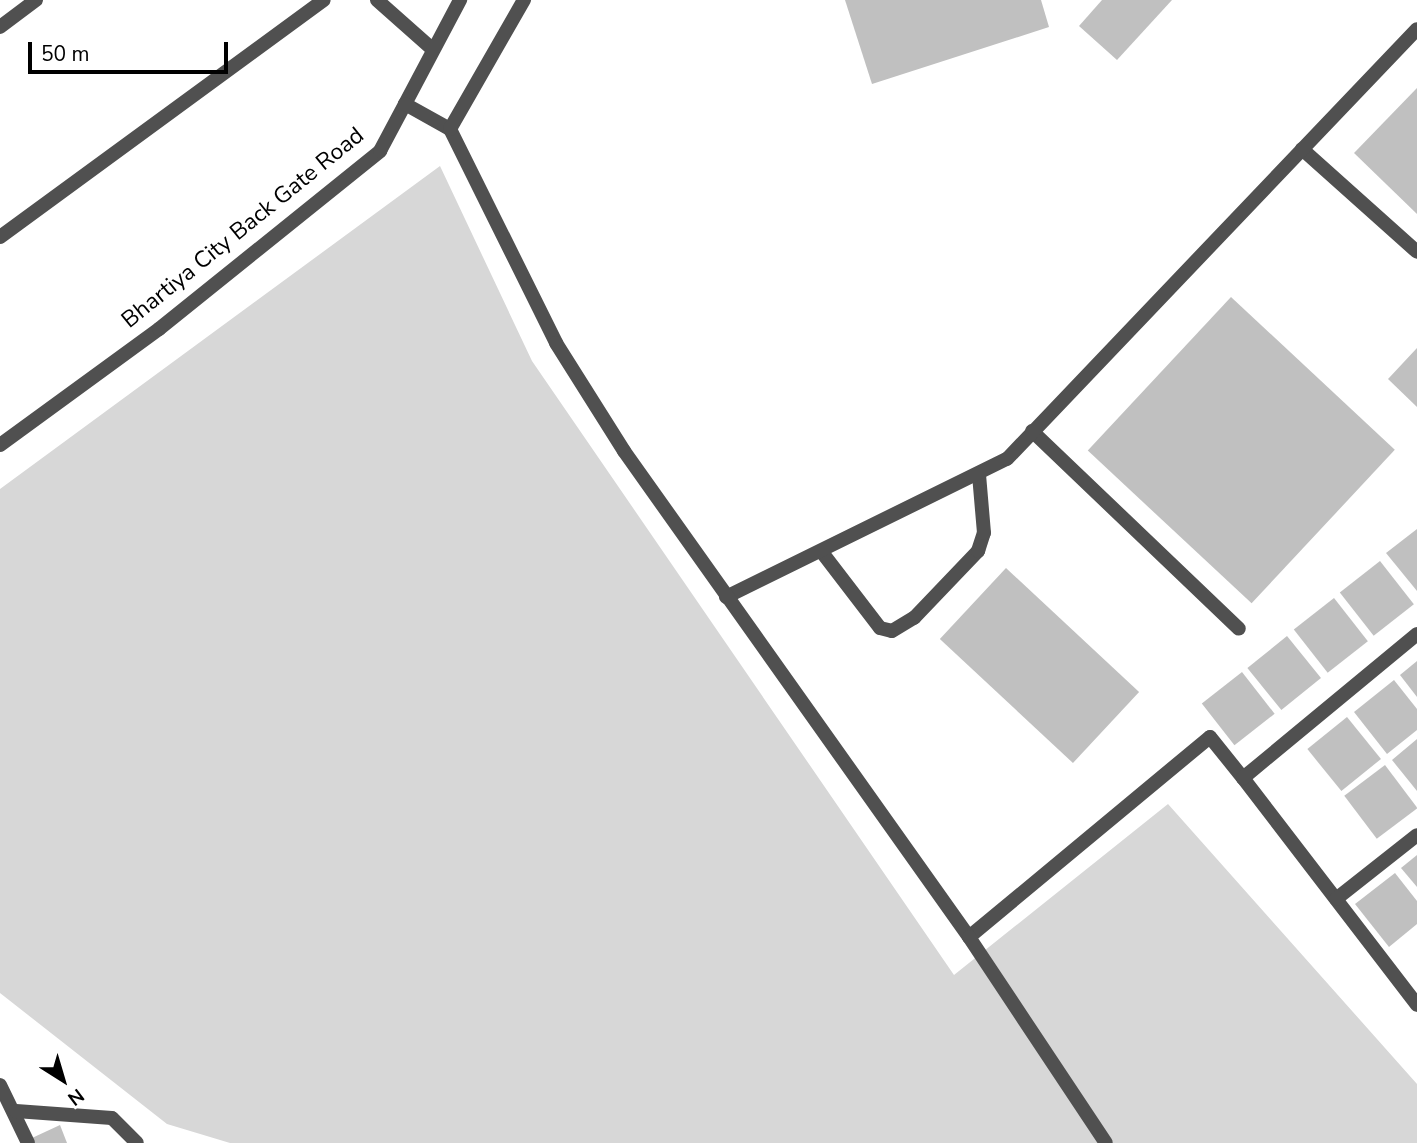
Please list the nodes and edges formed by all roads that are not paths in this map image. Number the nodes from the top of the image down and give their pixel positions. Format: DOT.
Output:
graph roads {
  1 [pos="36,0"];
  2 [pos="324,0"];
  3 [pos="377,0"];
  4 [pos="460,0"];
  5 [pos="524,0"];
  6 [pos="0,27"];
  7 [pos="1417,29"];
  8 [pos="431,48"];
  9 [pos="405,104"];
  10 [pos="450,129"];
  11 [pos="1302,149"];
  12 [pos="0,237"];
  13 [pos="1417,252"];
  14 [pos="1032,432"];
  15 [pos="0,445"];
  16 [pos="979,475"];
  17 [pos="821,551"];
  18 [pos="726,597"];
  19 [pos="1239,629"];
  20 [pos="1417,634"];
  21 [pos="1243,778"];
  22 [pos="1417,835"];
  23 [pos="1336,899"];
  24 [pos="969,937"];
  25 [pos="1417,1005"];
  26 [pos="0,1085"];
  27 [pos="16,1111"];
  28 [pos="28,1143"];
  29 [pos="137,1143"];
  30 [pos="1106,1143"];
  1 -- 6 [label="street"];
  2 -- 12 [label="street"];
  3 -- 8 [label="street"];
  4 -- 8 [label="street, Bhartiya City Back Gate Road"];
  5 -- 10 [label="street"];
  7 -- 11 [label="street"];
  8 -- 9 [label="street, Bhartiya City Back Gate Road"];
  9 -- 10 [label="street"];
  9 -- 15 [label="street, Bhartiya City Back Gate Road"];
  10 -- 18 [label="street"];
  11 -- 13 [label="street"];
  11 -- 14 [label="street"];
  14 -- 16 [label="street"];
  14 -- 19 [label="street"];
  16 -- 17 [label="street"];
  16 -- 17 [label="street"];
  17 -- 18 [label="street"];
  18 -- 24 [label="street"];
  20 -- 21 [label="street"];
  21 -- 23 [label="street"];
  21 -- 24 [label="street"];
  22 -- 23 [label="street"];
  23 -- 25 [label="street"];
  24 -- 30 [label="street"];
  26 -- 27 [label="street"];
  27 -- 28 [label="street"];
  27 -- 29 [label="street"];
}
